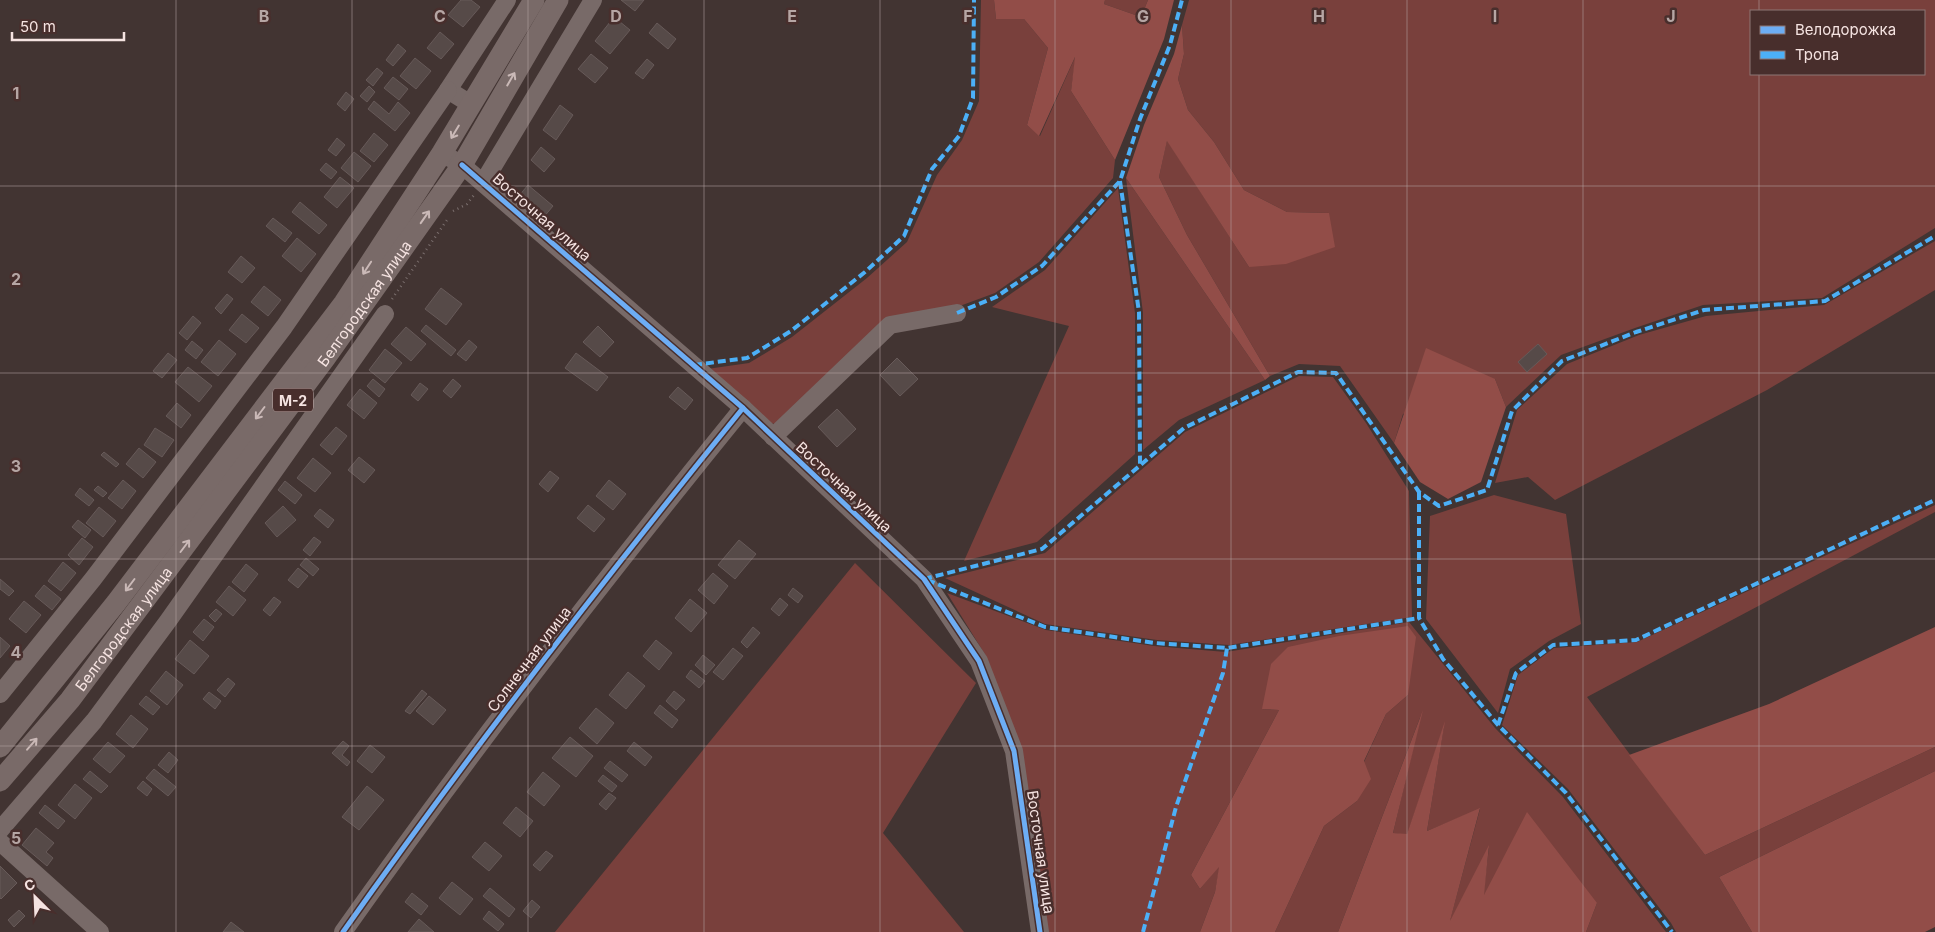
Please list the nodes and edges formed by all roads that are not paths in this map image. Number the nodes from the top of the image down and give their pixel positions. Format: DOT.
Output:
graph roads {
  1 [pos="507,0"];
  2 [pos="534,0"];
  3 [pos="558,0"];
  4 [pos="593,0"];
  5 [pos="448,90"];
  6 [pos="472,105"];
  7 [pos="442,153"];
  8 [pos="462,165"];
  9 [pos="483,183"];
  10 [pos="957,313"];
  11 [pos="385,314"];
  12 [pos="743,408"];
  13 [pos="773,437"];
  14 [pos="0,694"];
  15 [pos="0,747"];
  16 [pos="0,780"];
  17 [pos="0,830"];
  18 [pos="0,842"];
  19 [pos="100,932"];
  20 [pos="343,932"];
  21 [pos="1040,932"];
  1 -- 5 [label="street"];
  2 -- 6 [label="main road, Белгородская улица / М-2"];
  8 -- 3 [label="main road, Белгородская улица / М-2, one-way"];
  4 -- 9 [label="street"];
  5 -- 6 [label="street"];
  5 -- 14 [label="street"];
  6 -- 7 [label="main road, Белгородская улица / М-2, one-way"];
  7 -- 8 [label="street, Восточная улица"];
  7 -- 15 [label="main road, Белгородская улица / М-2, one-way"];
  8 -- 9 [label="street, Восточная улица"];
  16 -- 8 [label="main road, Белгородская улица / М-2, one-way"];
  9 -- 12 [label="street, Восточная улица"];
  10 -- 13 [label="street"];
  11 -- 17 [label="street"];
  12 -- 13 [label="street, Восточная улица"];
  12 -- 20 [label="street, Солнечная улица"];
  13 -- 21 [label="street, Восточная улица"];
  18 -- 19 [label="street"];
}
